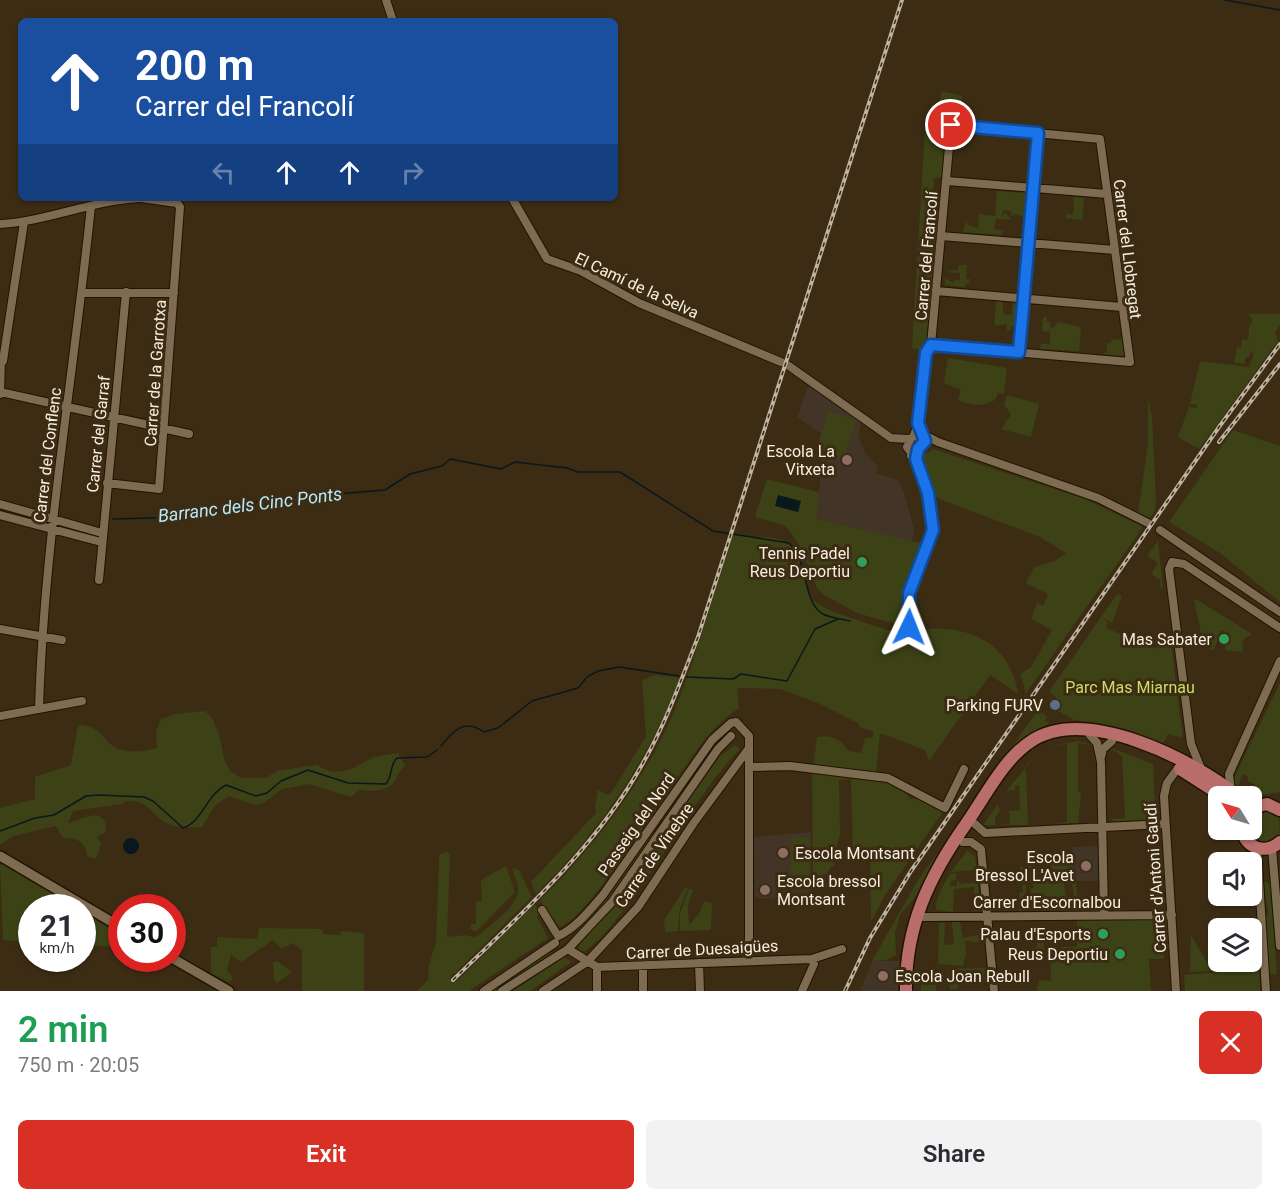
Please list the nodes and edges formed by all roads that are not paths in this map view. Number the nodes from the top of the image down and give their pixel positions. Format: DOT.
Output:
graph roads {
  1 [pos="386,0"];
  2 [pos="392,18"];
  3 [pos="1038,133"];
  4 [pos="946,181"];
  5 [pos="1034,187"];
  6 [pos="1107,194"];
  7 [pos="109,201"];
  8 [pos="162,201"];
  9 [pos="513,201"];
  10 [pos="91,206"];
  11 [pos="24,222"];
  12 [pos="0,224"];
  13 [pos="941,236"];
  14 [pos="1029,243"];
  15 [pos="1115,250"];
  16 [pos="936,291"];
  17 [pos="126,292"];
  18 [pos="82,293"];
  19 [pos="174,293"];
  20 [pos="1024,298"];
  21 [pos="1122,307"];
  22 [pos="931,345"];
  23 [pos="1019,352"];
  24 [pos="1,358"];
  25 [pos="0,393"];
  26 [pos="66,406"];
  27 [pos="114,417"];
  28 [pos="165,429"];
  29 [pos="189,434"];
  30 [pos="915,447"];
  31 [pos="107,483"];
  32 [pos="0,504"];
  33 [pos="0,515"];
  34 [pos="52,519"];
  35 [pos="1148,523"];
  36 [pos="51,529"];
  37 [pos="1160,530"];
  38 [pos="102,532"];
  39 [pos="101,542"];
  40 [pos="99,580"];
  41 [pos="1280,612"];
  42 [pos="909,627"];
  43 [pos="1280,628"];
  44 [pos="0,629"];
  45 [pos="41,636"];
  46 [pos="62,640"];
  47 [pos="1280,661"];
  48 [pos="82,701"];
  49 [pos="39,709"];
  50 [pos="0,716"];
  51 [pos="727,726"];
  52 [pos="742,728"];
  53 [pos="1090,735"];
  54 [pos="731,736"];
  55 [pos="1112,741"];
  56 [pos="1191,744"];
  57 [pos="749,748"];
  58 [pos="1101,762"];
  59 [pos="1177,763"];
  60 [pos="749,767"];
  61 [pos="964,770"];
  62 [pos="1202,771"];
  63 [pos="1215,786"];
  64 [pos="1220,786"];
  65 [pos="1230,786"];
  66 [pos="975,824"];
  67 [pos="1164,824"];
  68 [pos="1103,828"];
  69 [pos="1246,840"];
  70 [pos="963,842"];
  71 [pos="1276,847"];
  72 [pos="1257,848"];
  73 [pos="0,856"];
  74 [pos="1280,861"];
  75 [pos="1274,869"];
  76 [pos="542,910"];
  77 [pos="1104,915"];
  78 [pos="1172,915"];
  79 [pos="987,916"];
  80 [pos="923,917"];
  81 [pos="108,920"];
  82 [pos="559,938"];
  83 [pos="1280,946"];
  84 [pos="567,947"];
  85 [pos="842,949"];
  86 [pos="749,959"];
  87 [pos="812,959"];
  88 [pos="587,962"];
  89 [pos="699,963"];
  90 [pos="643,966"];
  91 [pos="186,967"];
  92 [pos="597,967"];
  93 [pos="224,990"];
  94 [pos="484,991"];
  95 [pos="502,991"];
  96 [pos="543,991"];
  97 [pos="597,991"];
  98 [pos="643,991"];
  99 [pos="700,991"];
  100 [pos="802,991"];
  101 [pos="906,991"];
  102 [pos="913,991"];
  103 [pos="993,991"];
  104 [pos="1176,991"];
  105 [pos="1266,991"];
  1 -- 2 [label="street"];
  3 -- 4 [label="street, Carrer del Francolí"];
  3 -- 5 [label="street"];
  3 -- 6 [label="street, Carrer del Llobregat"];
  4 -- 5 [label="street"];
  4 -- 13 [label="street, Carrer del Francolí"];
  5 -- 6 [label="street"];
  5 -- 14 [label="street"];
  6 -- 15 [label="street, Carrer del Llobregat"];
  7 -- 10 [label="street"];
  8 -- 19 [label="street, Carrer de la Garrotxa"];
  9 -- 30 [label="street, El Camí de la Selva"];
  10 -- 11 [label="street"];
  10 -- 18 [label="street, Carrer del Conflenc"];
  11 -- 12 [label="street"];
  11 -- 24 [label="street"];
  13 -- 14 [label="street"];
  13 -- 16 [label="street, Carrer del Francolí"];
  14 -- 15 [label="street"];
  14 -- 20 [label="street"];
  15 -- 21 [label="street, Carrer del Llobregat"];
  16 -- 20 [label="street"];
  16 -- 22 [label="street, Carrer del Francolí"];
  17 -- 18 [label="street"];
  17 -- 19 [label="street"];
  17 -- 27 [label="street, Carrer del Garraf"];
  18 -- 26 [label="street, Carrer del Conflenc"];
  19 -- 28 [label="street, Carrer de la Garrotxa"];
  20 -- 21 [label="street"];
  20 -- 23 [label="street"];
  21 -- 23 [label="street, Carrer del Llobregat"];
  22 -- 23 [label="street"];
  22 -- 30 [label="street, Carrer del Francolí"];
  24 -- 25 [label="street"];
  25 -- 26 [label="street"];
  26 -- 27 [label="street"];
  26 -- 34 [label="street, Carrer del Conflenc"];
  27 -- 28 [label="street"];
  27 -- 31 [label="street, Carrer del Garraf"];
  28 -- 29 [label="street"];
  28 -- 31 [label="street, Carrer de la Garrotxa"];
  30 -- 35 [label="street"];
  30 -- 42 [label="street"];
  31 -- 38 [label="street, Carrer del Garraf"];
  32 -- 34 [label="street"];
  33 -- 36 [label="street"];
  34 -- 36 [label="street, Carrer del Conflenc"];
  34 -- 38 [label="street"];
  36 -- 39 [label="street"];
  36 -- 45 [label="street, Carrer del Conflenc"];
  37 -- 41 [label="street"];
  38 -- 39 [label="street, Carrer del Garraf"];
  39 -- 40 [label="street, Carrer del Garraf"];
  43 -- 56 [label="street"];
  44 -- 45 [label="street"];
  45 -- 46 [label="street"];
  45 -- 49 [label="street, Carrer del Conflenc"];
  47 -- 65 [label="street"];
  48 -- 49 [label="street"];
  49 -- 50 [label="street"];
  51 -- 52 [label="street"];
  51 -- 54 [label="street"];
  51 -- 82 [label="street, Passeig del Nord"];
  52 -- 54 [label="street"];
  52 -- 57 [label="street"];
  53 -- 55 [label="main road"];
  53 -- 58 [label="street"];
  53 -- 66 [label="main road"];
  54 -- 84 [label="street, Passeig del Nord"];
  55 -- 58 [label="street"];
  55 -- 59 [label="main road"];
  56 -- 59 [label="street, Carrer d'Antoni Gaudí"];
  56 -- 62 [label="street"];
  57 -- 60 [label="street"];
  57 -- 88 [label="street, Carrer de Vinebre"];
  58 -- 68 [label="street"];
  59 -- 62 [label="main road"];
  59 -- 63 [label="main road"];
  59 -- 67 [label="street, Carrer d'Antoni Gaudí"];
  59 -- 101 [label="main road"];
  60 -- 61 [label="street"];
  60 -- 86 [label="street"];
  62 -- 64 [label="main road"];
  66 -- 68 [label="street"];
  66 -- 70 [label="main road"];
  67 -- 68 [label="street"];
  67 -- 78 [label="street, Carrer d'Antoni Gaudí"];
  68 -- 77 [label="street"];
  69 -- 72 [label="main road"];
  70 -- 79 [label="street"];
  70 -- 80 [label="main road"];
  71 -- 72 [label="main road"];
  71 -- 75 [label="street"];
  72 -- 105 [label="street"];
  73 -- 81 [label="street"];
  74 -- 75 [label="street"];
  75 -- 83 [label="street"];
  76 -- 82 [label="street"];
  77 -- 78 [label="street, Carrer d'Escornalbou"];
  77 -- 79 [label="street, Carrer d'Escornalbou"];
  78 -- 104 [label="street, Carrer d'Antoni Gaudí"];
  79 -- 80 [label="street, Carrer d'Escornalbou"];
  79 -- 103 [label="street"];
  80 -- 102 [label="main road"];
  82 -- 84 [label="street"];
  82 -- 84 [label="street"];
  82 -- 94 [label="street, Passeig del Nord"];
  84 -- 88 [label="street, Carrer de Duesaigües"];
  84 -- 95 [label="street, Passeig del Nord"];
  85 -- 87 [label="street, Carrer de Duesaigües"];
  86 -- 87 [label="street, Carrer de Duesaigües"];
  86 -- 89 [label="street, Carrer de Duesaigües"];
  87 -- 100 [label="street"];
  88 -- 92 [label="street, Carrer de Duesaigües"];
  88 -- 96 [label="street, Carrer de Vinebre"];
  89 -- 90 [label="street, Carrer de Duesaigües"];
  89 -- 99 [label="street"];
  90 -- 92 [label="street, Carrer de Duesaigües"];
  90 -- 98 [label="street"];
  91 -- 93 [label="street"];
  92 -- 97 [label="street"];
}
